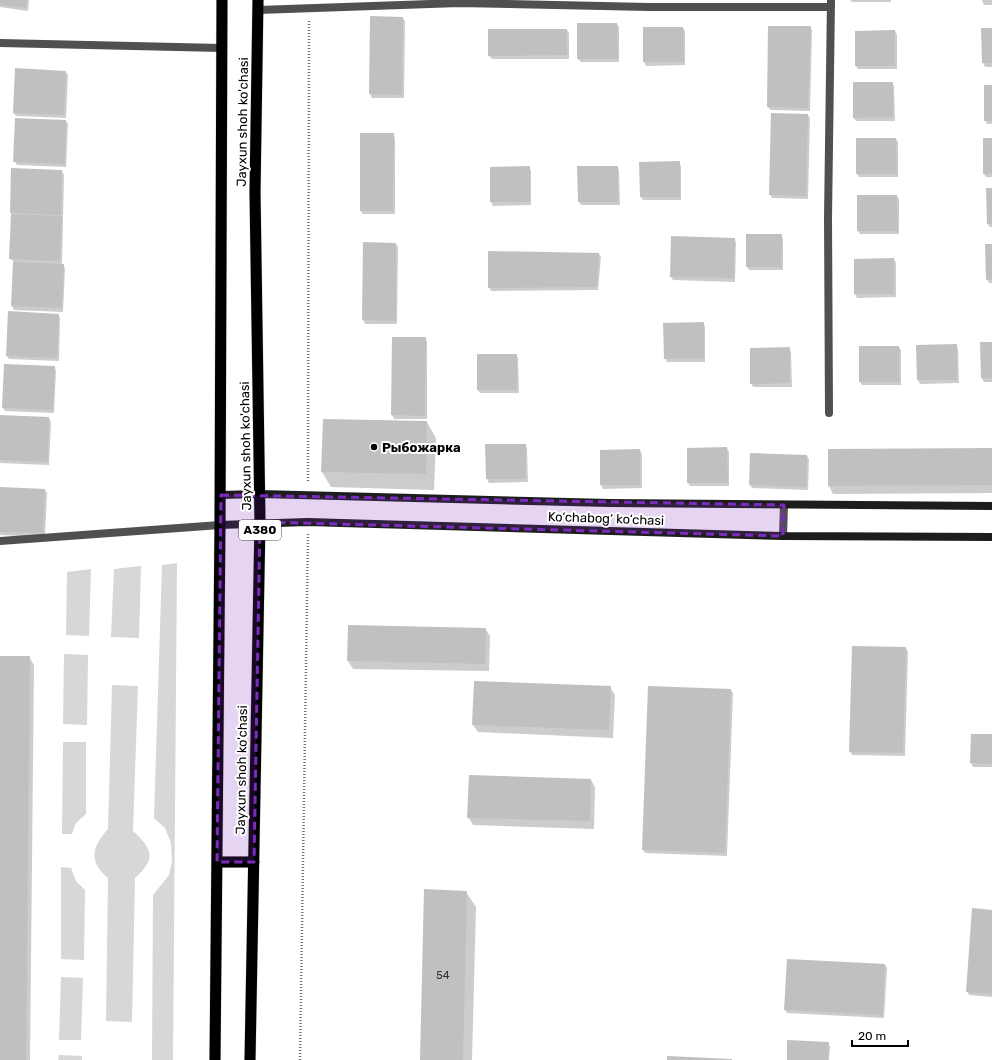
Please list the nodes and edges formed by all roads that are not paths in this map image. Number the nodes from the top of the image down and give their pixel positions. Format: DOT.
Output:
graph roads {
  1 [pos="222,0"];
  2 [pos="649,3"];
  3 [pos="831,4"];
  4 [pos="258,5"];
  5 [pos="0,43"];
  6 [pos="222,48"];
  7 [pos="829,413"];
  8 [pos="260,494"];
  9 [pos="220,495"];
  10 [pos="784,504"];
  11 [pos="992,506"];
  12 [pos="260,522"];
  13 [pos="220,525"];
  14 [pos="783,536"];
  15 [pos="992,537"];
  16 [pos="0,541"];
  17 [pos="217,862"];
  18 [pos="254,862"];
  19 [pos="215,1060"];
  20 [pos="250,1060"];
  1 -- 6 [label="highway, Jayxun shoh ko'chasi / A380"];
  2 -- 3 [label="street"];
  2 -- 4 [label="street"];
  3 -- 7 [label="street"];
  4 -- 8 [label="highway, Jayxun shoh ko'chasi / A380"];
  5 -- 6 [label="street"];
  6 -- 9 [label="highway, Jayxun shoh ko'chasi / A380"];
  8 -- 9 [label="main road, Ko‘chabog‘ ko‘chasi"];
  8 -- 10 [label="main road, Ko‘chabog‘ ko‘chasi"];
  8 -- 12 [label="highway, Jayxun shoh ko'chasi / A380"];
  9 -- 13 [label="highway, Jayxun shoh ko'chasi / A380"];
  10 -- 11 [label="main road, Ko‘chabog‘ ko‘chasi"];
  10 -- 14 [label="street"];
  12 -- 13 [label="main road, Ko‘chabog‘ ko‘chasi"];
  12 -- 14 [label="main road, Ko‘chabog‘ ko‘chasi"];
  12 -- 18 [label="highway, Jayxun shoh ko'chasi / A380"];
  13 -- 16 [label="street"];
  13 -- 17 [label="highway, Jayxun shoh ko'chasi / A380"];
  14 -- 15 [label="main road, Ko‘chabog‘ ko‘chasi"];
  17 -- 18 [label="highway"];
  17 -- 19 [label="highway, Jayxun shoh ko'chasi / A380"];
  18 -- 20 [label="highway, Jayxun shoh ko'chasi / A380"];
}
